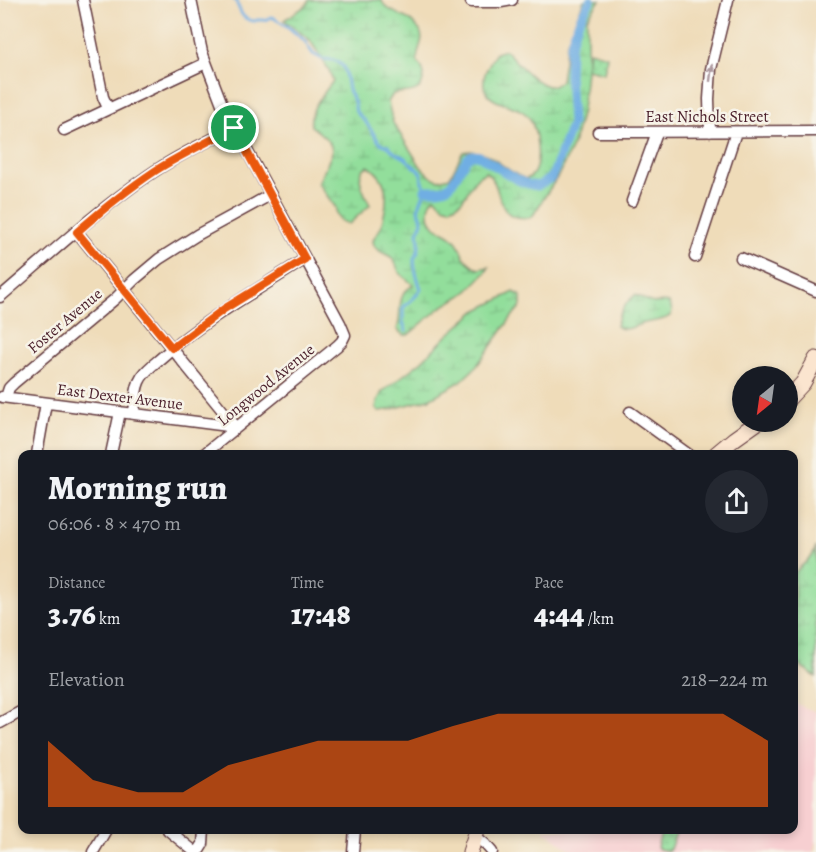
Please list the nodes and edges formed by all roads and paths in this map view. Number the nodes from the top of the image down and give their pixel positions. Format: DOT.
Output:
graph roads {
  1 [pos="83,0"];
  2 [pos="191,0"];
  3 [pos="512,0"];
  4 [pos="728,0"];
  5 [pos="471,2"];
  6 [pos="206,63"];
  7 [pos="108,108"];
  8 [pos="234,128"];
  9 [pos="64,130"];
  10 [pos="816,131"];
  11 [pos="598,132"];
  12 [pos="657,132"];
  13 [pos="710,132"];
  14 [pos="736,132"];
  15 [pos="270,195"];
  16 [pos="632,201"];
  17 [pos="77,232"];
  18 [pos="695,256"];
  19 [pos="741,258"];
  20 [pos="305,259"];
  21 [pos="124,290"];
  22 [pos="816,291"];
  23 [pos="0,297"];
  24 [pos="172,348"];
  25 [pos="816,359"];
  26 [pos="798,388"];
  27 [pos="3,397"];
  28 [pos="46,403"];
  29 [pos="120,412"];
  30 [pos="630,412"];
  31 [pos="134,414"];
  32 [pos="236,427"];
  33 [pos="744,432"];
  34 [pos="37,450"];
  35 [pos="112,450"];
  36 [pos="209,450"];
  37 [pos="682,450"];
  38 [pos="720,450"];
  39 [pos="18,713"];
  40 [pos="2,720"];
  41 [pos="18,722"];
  42 [pos="104,834"];
  43 [pos="173,834"];
  44 [pos="204,834"];
  45 [pos="355,834"];
  46 [pos="476,834"];
  47 [pos="477,834"];
  48 [pos="93,852"];
  49 [pos="196,852"];
  50 [pos="353,852"];
  51 [pos="470,852"];
  52 [pos="492,852"];
  1 -- 7 [label="street"];
  2 -- 6 [label="street"];
  3 -- 5 [label="street"];
  13 -- 4 [label="street, one-way"];
  6 -- 7 [label="street"];
  6 -- 8 [label="street"];
  7 -- 9 [label="street"];
  8 -- 15 [label="street"];
  8 -- 17 [label="street"];
  10 -- 14 [label="street, East Nichols Street"];
  11 -- 12 [label="street, East Nichols Street"];
  12 -- 13 [label="street, East Nichols Street"];
  12 -- 16 [label="street"];
  13 -- 14 [label="street, East Nichols Street"];
  14 -- 18 [label="street"];
  15 -- 20 [label="street"];
  15 -- 21 [label="street, Foster Avenue"];
  17 -- 21 [label="street"];
  17 -- 23 [label="street"];
  19 -- 22 [label="street"];
  20 -- 24 [label="street"];
  20 -- 32 [label="street, Longwood Avenue"];
  21 -- 24 [label="street"];
  21 -- 27 [label="street, Foster Avenue"];
  24 -- 31 [label="street"];
  24 -- 32 [label="street"];
  25 -- 26 [label="main road"];
  27 -- 28 [label="street, East Dexter Avenue"];
  28 -- 29 [label="street, East Dexter Avenue"];
  28 -- 34 [label="street"];
  29 -- 31 [label="street, East Dexter Avenue"];
  29 -- 35 [label="street"];
  30 -- 37 [label="street"];
  31 -- 32 [label="street, East Dexter Avenue"];
  32 -- 36 [label="street, Longwood Avenue"];
  33 -- 38 [label="main road"];
  39 -- 40 [label="street"];
  40 -- 41 [label="street"];
  42 -- 48 [label="street"];
  43 -- 49 [label="street"];
  44 -- 49 [label="street"];
  45 -- 50 [label="street"];
  46 -- 51 [label="main road"];
  47 -- 52 [label="street"];
}
